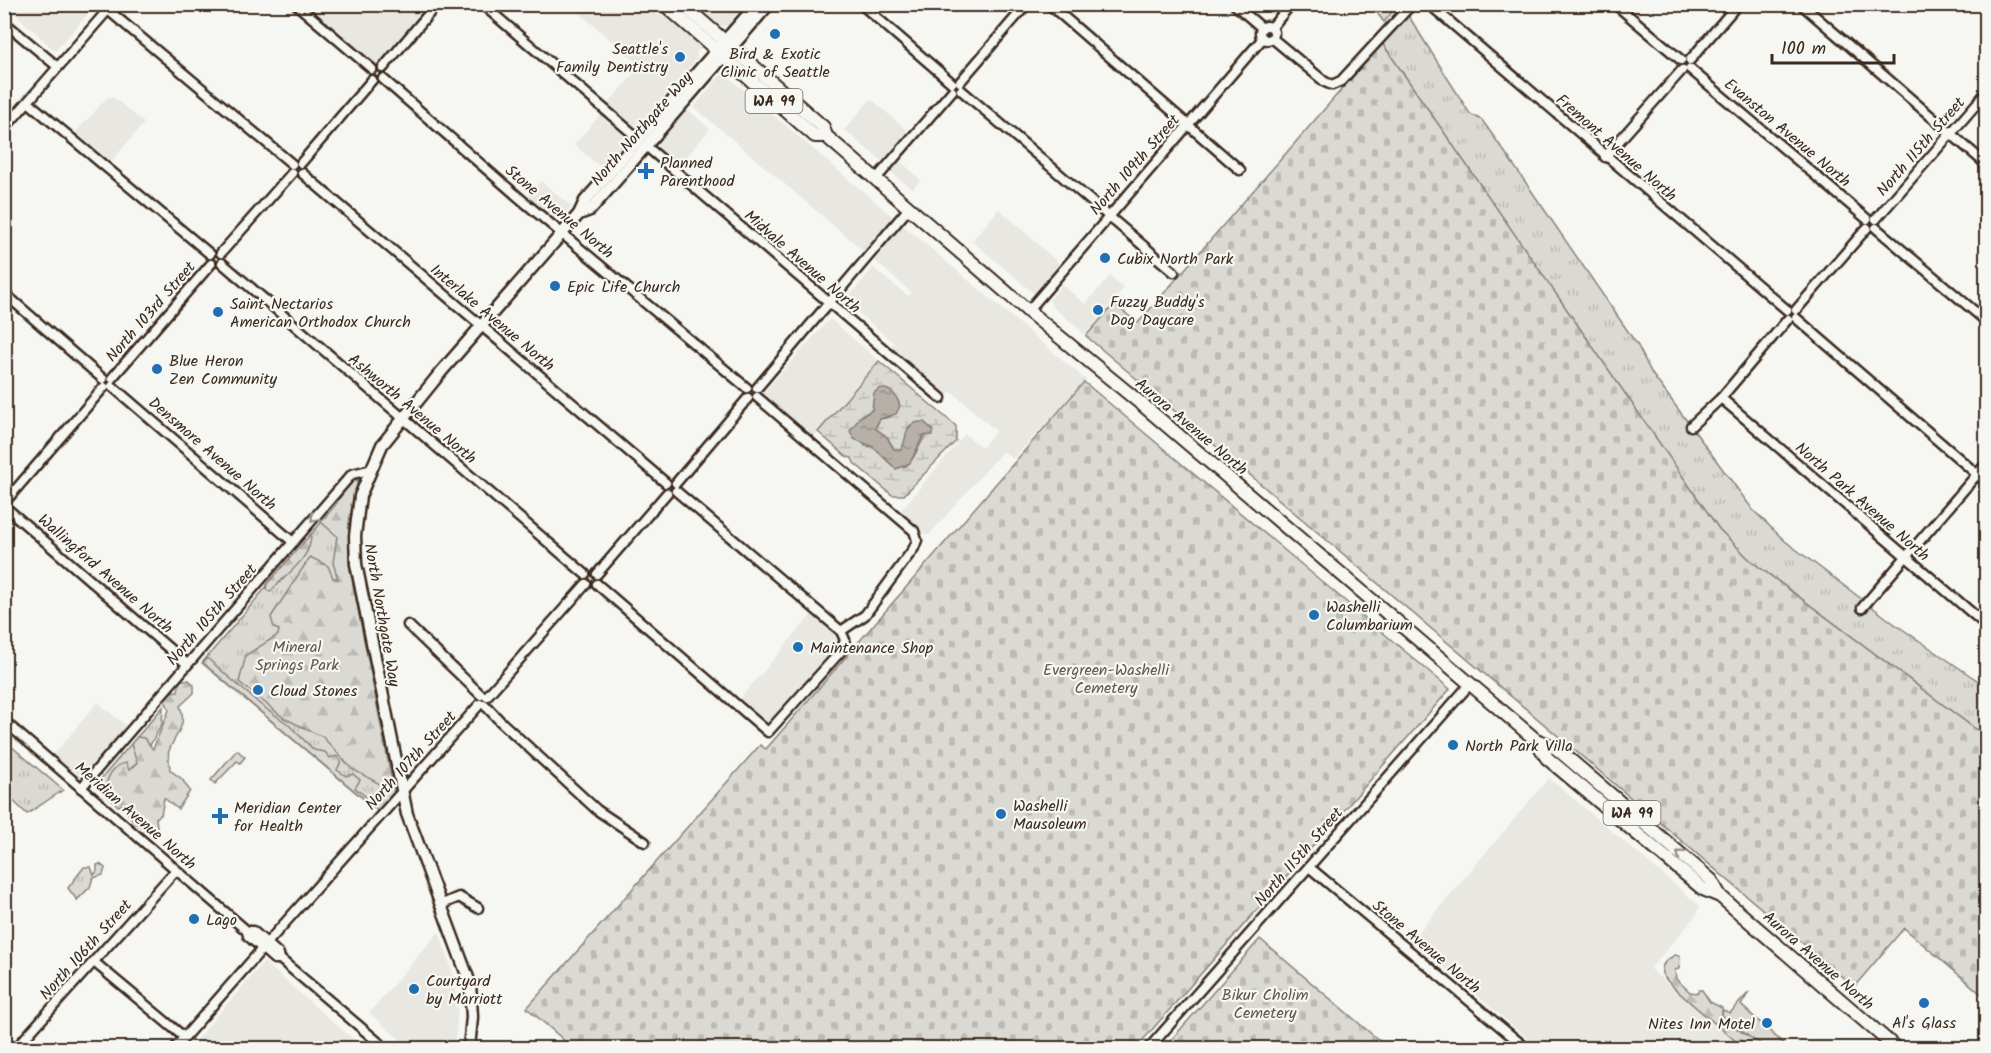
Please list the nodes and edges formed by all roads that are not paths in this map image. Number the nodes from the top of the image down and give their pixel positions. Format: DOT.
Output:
graph roads {
  1 [pos="296,4"];
  2 [pos="437,4"];
  3 [pos="482,4"];
  4 [pos="664,4"];
  5 [pos="682,4"];
  6 [pos="757,4"];
  7 [pos="769,4"];
  8 [pos="861,4"];
  9 [pos="1027,4"];
  10 [pos="1049,4"];
  11 [pos="1234,4"];
  12 [pos="1291,4"];
  13 [pos="1412,4"];
  14 [pos="1429,4"];
  15 [pos="1615,4"];
  16 [pos="1738,4"];
  17 [pos="1801,4"];
  18 [pos="111,7"];
  19 [pos="4,22"];
  20 [pos="1272,27"];
  21 [pos="1262,28"];
  22 [pos="1267,38"];
  23 [pos="724,50"];
  24 [pos="1686,65"];
  25 [pos="58,67"];
  26 [pos="383,68"];
  27 [pos="372,69"];
  28 [pos="383,79"];
  29 [pos="372,80"];
  30 [pos="956,86"];
  31 [pos="1986,93"];
  32 [pos="28,102"];
  33 [pos="1187,125"];
  34 [pos="4,129"];
  35 [pos="1951,134"];
  36 [pos="643,143"];
  37 [pos="1605,157"];
  38 [pos="1986,164"];
  39 [pos="297,168"];
  40 [pos="1240,170"];
  41 [pos="876,179"];
  42 [pos="909,208"];
  43 [pos="1108,217"];
  44 [pos="1872,224"];
  45 [pos="562,234"];
  46 [pos="221,253"];
  47 [pos="210,254"];
  48 [pos="222,263"];
  49 [pos="211,264"];
  50 [pos="1174,272"];
  51 [pos="4,293"];
  52 [pos="830,303"];
  53 [pos="1028,311"];
  54 [pos="1792,315"];
  55 [pos="1986,321"];
  56 [pos="481,326"];
  57 [pos="108,383"];
  58 [pos="752,393"];
  59 [pos="941,398"];
  60 [pos="1721,398"];
  61 [pos="401,418"];
  62 [pos="1691,426"];
  63 [pos="1986,464"];
  64 [pos="369,470"];
  65 [pos="1977,474"];
  66 [pos="1986,482"];
  67 [pos="671,488"];
  68 [pos="4,504"];
  69 [pos="293,542"];
  70 [pos="1905,557"];
  71 [pos="585,574"];
  72 [pos="597,579"];
  73 [pos="586,584"];
  74 [pos="1862,608"];
  75 [pos="408,625"];
  76 [pos="1986,625"];
  77 [pos="842,631"];
  78 [pos="187,664"];
  79 [pos="1470,684"];
  80 [pos="483,700"];
  81 [pos="4,721"];
  82 [pos="81,788"];
  83 [pos="402,792"];
  84 [pos="645,842"];
  85 [pos="1309,867"];
  86 [pos="176,870"];
  87 [pos="440,905"];
  88 [pos="478,908"];
  89 [pos="265,946"];
  90 [pos="94,962"];
  91 [pos="184,1037"];
  92 [pos="16,1048"];
  93 [pos="175,1048"];
  94 [pos="385,1048"];
  95 [pos="469,1048"];
  96 [pos="1149,1048"];
  97 [pos="1526,1048"];
  98 [pos="1896,1048"];
  1 -- 27 [label="street"];
  2 -- 26 [label="street"];
  3 -- 36 [label="street, Midvale Avenue North"];
  4 -- 23 [label="highway, Aurora Avenue North / WA 99"];
  5 -- 23 [label="highway, Aurora Avenue North / WA 99"];
  6 -- 23 [label="main road"];
  7 -- 23 [label="main road"];
  8 -- 30 [label="street"];
  9 -- 30 [label="street"];
  10 -- 33 [label="street"];
  11 -- 21 [label="street"];
  12 -- 20 [label="street"];
  13 -- 22 [label="street"];
  14 -- 37 [label="street, Fremont Avenue North"];
  15 -- 24 [label="street, Evanston Avenue North"];
  16 -- 24 [label="street"];
  17 -- 35 [label="street"];
  18 -- 25 [label="street"];
  18 -- 39 [label="street, Interlake Avenue North"];
  19 -- 25 [label="street"];
  20 -- 21 [label="street"];
  20 -- 22 [label="street"];
  21 -- 22 [label="street"];
  22 -- 33 [label="street, North 109th Street"];
  23 -- 36 [label="main road, North Northgate Way"];
  23 -- 41 [label="highway, Aurora Avenue North / WA 99"];
  24 -- 37 [label="street"];
  24 -- 44 [label="street, Evanston Avenue North"];
  25 -- 32 [label="street"];
  26 -- 27 [label="street"];
  26 -- 28 [label="street"];
  27 -- 29 [label="street"];
  28 -- 29 [label="street"];
  28 -- 45 [label="street, Stone Avenue North"];
  29 -- 39 [label="street"];
  30 -- 41 [label="street"];
  30 -- 43 [label="street"];
  31 -- 35 [label="street, North 115th Street"];
  32 -- 34 [label="street"];
  32 -- 47 [label="street"];
  33 -- 40 [label="street"];
  33 -- 43 [label="street, North 109th Street"];
  35 -- 38 [label="street"];
  35 -- 44 [label="street, North 115th Street"];
  36 -- 45 [label="main road, North Northgate Way"];
  36 -- 52 [label="street, Midvale Avenue North"];
  37 -- 54 [label="street, Fremont Avenue North"];
  39 -- 46 [label="street"];
  39 -- 56 [label="street, Interlake Avenue North"];
  41 -- 42 [label="highway, Aurora Avenue North / WA 99"];
  42 -- 52 [label="street"];
  42 -- 53 [label="highway, Aurora Avenue North / WA 99"];
  43 -- 50 [label="street"];
  43 -- 53 [label="street, North 109th Street"];
  44 -- 54 [label="street, North 115th Street"];
  44 -- 55 [label="street, Evanston Avenue North"];
  45 -- 56 [label="main road, North Northgate Way"];
  45 -- 58 [label="street, Stone Avenue North"];
  46 -- 47 [label="street"];
  46 -- 48 [label="street"];
  47 -- 49 [label="street"];
  48 -- 49 [label="street"];
  48 -- 61 [label="street, Ashworth Avenue North"];
  49 -- 57 [label="street, North 103rd Street"];
  51 -- 57 [label="street, Densmore Avenue North"];
  52 -- 58 [label="street"];
  52 -- 59 [label="street, Midvale Avenue North"];
  53 -- 79 [label="highway, Aurora Avenue North / WA 99"];
  54 -- 60 [label="street, North 115th Street"];
  54 -- 65 [label="street, Fremont Avenue North"];
  56 -- 61 [label="main road, North Northgate Way"];
  56 -- 67 [label="street, Interlake Avenue North"];
  57 -- 68 [label="street, North 103rd Street"];
  57 -- 69 [label="street, Densmore Avenue North"];
  58 -- 67 [label="street"];
  58 -- 77 [label="street, Stone Avenue North"];
  60 -- 62 [label="street, North 115th Street"];
  60 -- 70 [label="street, North Park Avenue North"];
  61 -- 64 [label="main road, North Northgate Way"];
  61 -- 71 [label="street, Ashworth Avenue North"];
  63 -- 65 [label="street"];
  64 -- 69 [label="street, North 105th Street, one-way"];
  64 -- 83 [label="main road, North Northgate Way"];
  65 -- 66 [label="street, Fremont Avenue North"];
  65 -- 70 [label="street"];
  67 -- 72 [label="street"];
  67 -- 77 [label="street, Interlake Avenue North"];
  68 -- 78 [label="street, Wallingford Avenue North"];
  69 -- 78 [label="street, North 105th Street"];
  70 -- 74 [label="street"];
  70 -- 76 [label="street, North Park Avenue North"];
  71 -- 72 [label="street"];
  71 -- 73 [label="street"];
  72 -- 73 [label="street"];
  72 -- 77 [label="street"];
  73 -- 80 [label="street, North 107th Street"];
  75 -- 80 [label="street"];
  78 -- 82 [label="street, North 105th Street"];
  79 -- 85 [label="street, North 115th Street"];
  79 -- 98 [label="highway, Aurora Avenue North / WA 99"];
  80 -- 83 [label="street, North 107th Street"];
  80 -- 84 [label="street"];
  81 -- 82 [label="street, Meridian Avenue North"];
  82 -- 86 [label="street, Meridian Avenue North"];
  83 -- 87 [label="main road, North Northgate Way"];
  83 -- 89 [label="street, North 107th Street"];
  85 -- 96 [label="street, North 115th Street"];
  85 -- 97 [label="street, Stone Avenue North"];
  86 -- 89 [label="street, Meridian Avenue North"];
  86 -- 90 [label="street, North 106th Street"];
  87 -- 88 [label="street"];
  87 -- 95 [label="main road, North Northgate Way"];
  89 -- 91 [label="street, North 107th Street"];
  89 -- 94 [label="street, Meridian Avenue North"];
  90 -- 91 [label="street"];
  90 -- 92 [label="street, North 106th Street"];
  91 -- 93 [label="street, North 107th Street"];
}
